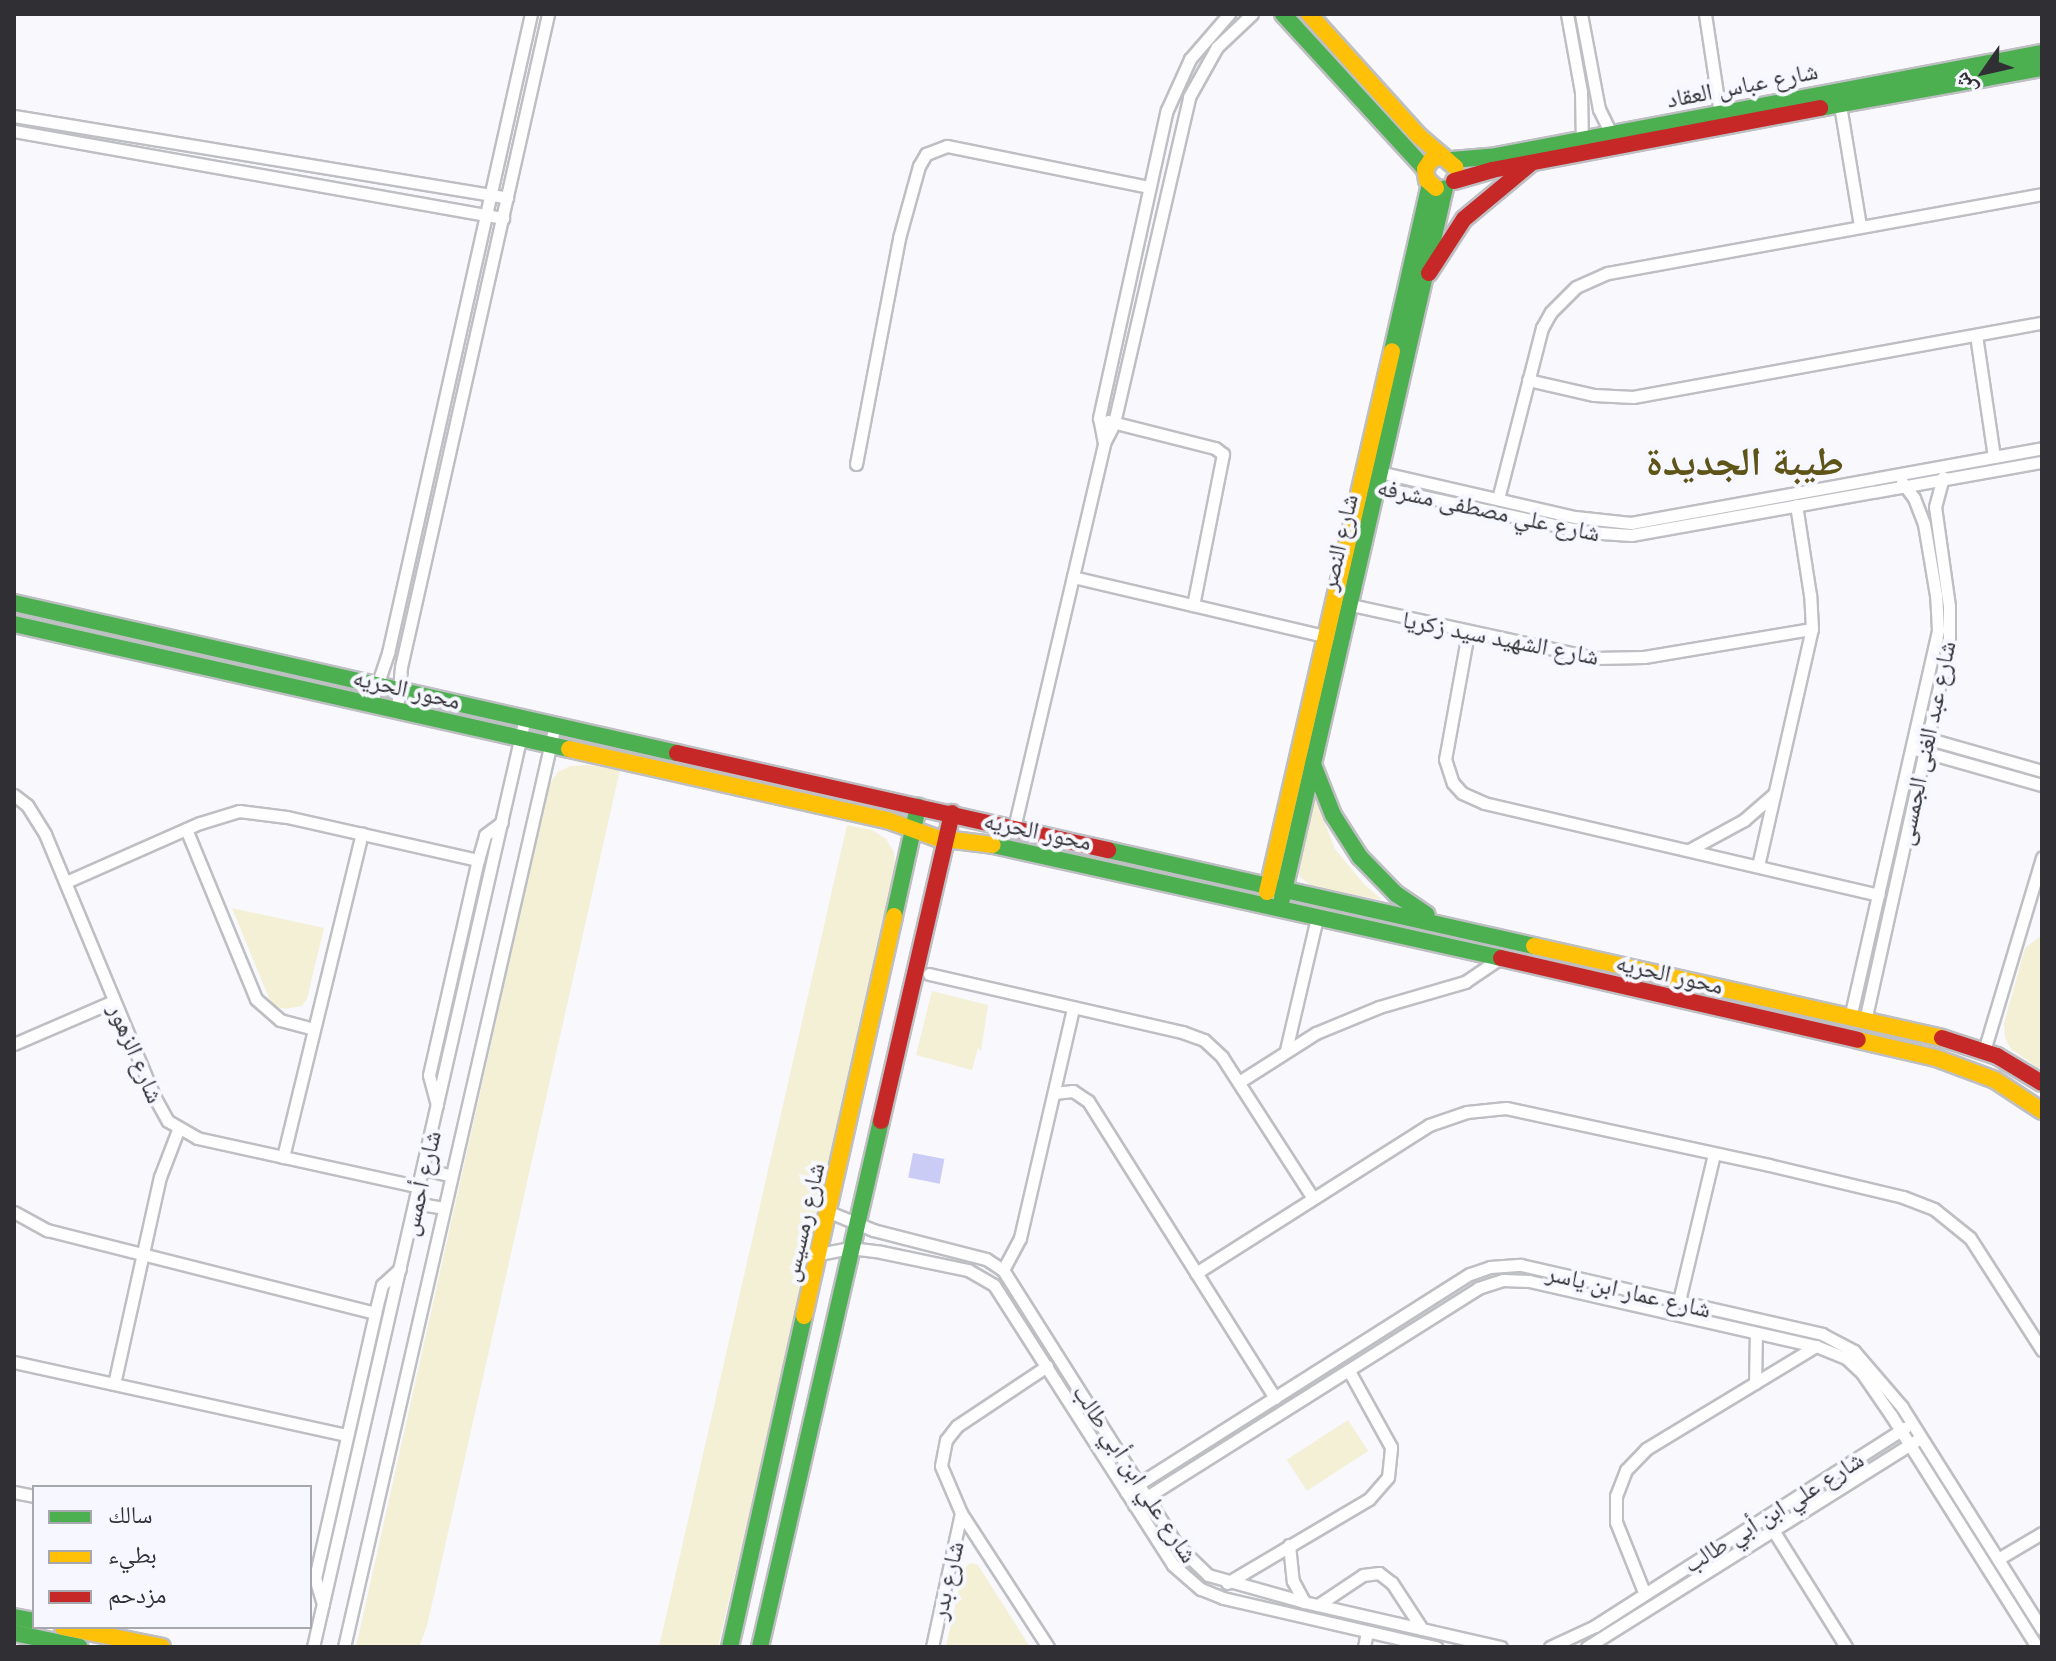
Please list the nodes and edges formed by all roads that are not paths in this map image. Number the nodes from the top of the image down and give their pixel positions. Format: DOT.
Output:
graph roads {
  1 [pos="531,14"];
  2 [pos="548,14"];
  3 [pos="1229,14"];
  4 [pos="1252,14"];
  5 [pos="1283,14"];
  6 [pos="1309,14"];
  7 [pos="1567,14"];
  8 [pos="1581,14"];
  9 [pos="1705,14"];
  10 [pos="2042,53"];
  11 [pos="2042,68"];
  12 [pos="1838,99"];
  13 [pos="1720,113"];
  14 [pos="14,116"];
  15 [pos="14,131"];
  16 [pos="1614,140"];
  17 [pos="1582,146"];
  18 [pos="1447,158"];
  19 [pos="1533,162"];
  20 [pos="1439,180"];
  21 [pos="1149,187"];
  22 [pos="2042,194"];
  23 [pos="490,196"];
  24 [pos="507,198"];
  25 [pos="486,214"];
  26 [pos="503,218"];
  27 [pos="1860,226"];
  28 [pos="1420,288"];
  29 [pos="2042,323"];
  30 [pos="1976,335"];
  31 [pos="1528,380"];
  32 [pos="1099,418"];
  33 [pos="1114,423"];
  34 [pos="1104,443"];
  35 [pos="2042,448"];
  36 [pos="1994,457"];
  37 [pos="2042,462"];
  38 [pos="856,464"];
  39 [pos="1949,466"];
  40 [pos="1896,476"];
  41 [pos="1371,477"];
  42 [pos="1940,481"];
  43 [pos="1907,487"];
  44 [pos="1498,499"];
  45 [pos="1796,505"];
  46 [pos="1073,577"];
  47 [pos="1341,602"];
  48 [pos="14,603"];
  49 [pos="1193,605"];
  50 [pos="14,624"];
  51 [pos="1812,629"];
  52 [pos="1468,633"];
  53 [pos="1333,638"];
  54 [pos="379,685"];
  55 [pos="397,689"];
  56 [pos="371,704"];
  57 [pos="397,710"];
  58 [pos="525,718"];
  59 [pos="555,725"];
  60 [pos="1921,737"];
  61 [pos="521,738"];
  62 [pos="551,745"];
  63 [pos="1918,750"];
  64 [pos="1305,761"];
  65 [pos="2042,771"];
  66 [pos="2042,785"];
  67 [pos="1774,794"];
  68 [pos="14,795"];
  69 [pos="918,807"];
  70 [pos="952,813"];
  71 [pos="502,822"];
  72 [pos="1014,828"];
  73 [pos="186,829"];
  74 [pos="913,830"];
  75 [pos="362,834"];
  76 [pos="1045,834"];
  77 [pos="945,839"];
  78 [pos="1689,850"];
  79 [pos="1040,855"];
  80 [pos="2042,858"];
  81 [pos="478,860"];
  82 [pos="1758,866"];
  83 [pos="66,882"];
  84 [pos="1277,887"];
  85 [pos="1878,895"];
  86 [pos="1272,906"];
  87 [pos="2027,910"];
  88 [pos="2042,914"];
  89 [pos="1317,918"];
  90 [pos="1439,922"];
  91 [pos="1499,959"];
  92 [pos="929,974"];
  93 [pos="114,1001"];
  94 [pos="1073,1009"];
  95 [pos="1857,1019"];
  96 [pos="314,1029"];
  97 [pos="14,1044"];
  98 [pos="1286,1050"];
  99 [pos="1984,1051"];
  100 [pos="1239,1082"];
  101 [pos="2042,1083"];
  102 [pos="1054,1093"];
  103 [pos="437,1105"];
  104 [pos="2042,1111"];
  105 [pos="178,1130"];
  106 [pos="1714,1154"];
  107 [pos="283,1157"];
  108 [pos="423,1169"];
  109 [pos="449,1175"];
  110 [pos="419,1187"];
  111 [pos="1313,1198"];
  112 [pos="415,1203"];
  113 [pos="442,1208"];
  114 [pos="14,1212"];
  115 [pos="829,1212"];
  116 [pos="855,1224"];
  117 [pos="850,1248"];
  118 [pos="819,1254"];
  119 [pos="141,1256"];
  120 [pos="400,1269"];
  121 [pos="1003,1270"];
  122 [pos="1196,1273"];
  123 [pos="1679,1301"];
  124 [pos="375,1313"];
  125 [pos="1756,1333"];
  126 [pos="1816,1346"];
  127 [pos="2042,1350"];
  128 [pos="16,1362"];
  129 [pos="1047,1366"];
  130 [pos="1349,1371"];
  131 [pos="14,1377"];
  132 [pos="1755,1383"];
  133 [pos="114,1384"];
  134 [pos="1275,1398"];
  135 [pos="1913,1423"];
  136 [pos="1901,1431"];
  137 [pos="347,1435"];
  138 [pos="1922,1437"];
  139 [pos="1910,1445"];
  140 [pos="1139,1484"];
  141 [pos="1126,1492"];
  142 [pos="1147,1497"];
  143 [pos="1134,1505"];
  144 [pos="961,1513"];
  145 [pos="1773,1530"];
  146 [pos="2042,1533"];
  147 [pos="1289,1545"];
  148 [pos="1998,1559"];
  149 [pos="314,1560"];
  150 [pos="1227,1583"];
  151 [pos="1644,1592"];
  152 [pos="1304,1602"];
  153 [pos="323,1604"];
  154 [pos="1318,1605"];
  155 [pos="73,1629"];
  156 [pos="1422,1629"];
  157 [pos="2042,1629"];
  158 [pos="1367,1632"];
  159 [pos="14,1633"];
  160 [pos="80,1647"];
  161 [pos="162,1647"];
  162 [pos="313,1647"];
  163 [pos="344,1647"];
  164 [pos="730,1647"];
  165 [pos="760,1647"];
  166 [pos="932,1647"];
  167 [pos="1048,1647"];
  168 [pos="1364,1647"];
  169 [pos="1436,1647"];
  170 [pos="1501,1647"];
  171 [pos="1550,1647"];
  172 [pos="1587,1647"];
  173 [pos="1846,1647"];
  174 [pos="2037,1647"];
  1 -- 23 [label="street"];
  2 -- 24 [label="street"];
  3 -- 21 [label="street"];
  4 -- 33 [label="street"];
  5 -- 20 [label="main road"];
  6 -- 18 [label="main road"];
  7 -- 17 [label="street"];
  8 -- 16 [label="street"];
  9 -- 13 [label="street"];
  10 -- 12 [label="main road, شارع عباس العقاد"];
  11 -- 12 [label="main road, شارع عباس العقاد"];
  12 -- 13 [label="main road, شارع عباس العقاد"];
  12 -- 16 [label="main road, شارع عباس العقاد"];
  12 -- 27 [label="street"];
  13 -- 16 [label="main road, شارع عباس العقاد"];
  14 -- 23 [label="street"];
  15 -- 25 [label="street"];
  16 -- 17 [label="main road, شارع عباس العقاد"];
  17 -- 18 [label="main road, شارع عباس العقاد"];
  17 -- 19 [label="main road, شارع عباس العقاد"];
  18 -- 20 [label="main road"];
  18 -- 20 [label="main road"];
  19 -- 20 [label="main road, شارع عباس العقاد"];
  19 -- 28 [label="main road"];
  20 -- 28 [label="main road, شارع النصر"];
  20 -- 41 [label="main road, شارع النصر"];
  21 -- 32 [label="street"];
  21 -- 38 [label="street"];
  22 -- 27 [label="street"];
  23 -- 24 [label="street"];
  23 -- 25 [label="street"];
  24 -- 26 [label="street"];
  25 -- 26 [label="street"];
  25 -- 54 [label="street"];
  26 -- 55 [label="street"];
  27 -- 31 [label="street"];
  28 -- 41 [label="main road, شارع النصر"];
  29 -- 30 [label="street"];
  30 -- 31 [label="street"];
  30 -- 36 [label="street"];
  31 -- 44 [label="street"];
  32 -- 33 [label="street"];
  32 -- 34 [label="street"];
  33 -- 34 [label="street"];
  33 -- 49 [label="street"];
  34 -- 46 [label="street"];
  35 -- 36 [label="street, شارع علي مصطفى مشرفه"];
  36 -- 39 [label="street, شارع علي مصطفى مشرفه"];
  37 -- 42 [label="street, شارع علي مصطفى مشرفه"];
  39 -- 40 [label="street, شارع علي مصطفى مشرفه"];
  39 -- 42 [label="street, شارع عبد الغنى الجمسى"];
  40 -- 43 [label="street, شارع عبد الغنى الجمسى"];
  40 -- 44 [label="street, شارع علي مصطفى مشرفه"];
  41 -- 44 [label="street, شارع علي مصطفى مشرفه"];
  41 -- 45 [label="street, شارع علي مصطفى مشرفه"];
  41 -- 47 [label="main road, شارع النصر"];
  42 -- 43 [label="street, شارع علي مصطفى مشرفه"];
  42 -- 60 [label="street, شارع عبد الغنى الجمسى"];
  43 -- 45 [label="street, شارع علي مصطفى مشرفه"];
  43 -- 60 [label="street, شارع عبد الغنى الجمسى"];
  45 -- 51 [label="street"];
  46 -- 49 [label="street"];
  46 -- 72 [label="street"];
  47 -- 52 [label="street, شارع الشهيد سيد زكريا"];
  47 -- 53 [label="main road, شارع النصر"];
  48 -- 54 [label="main road, محور الحريه"];
  49 -- 53 [label="street"];
  50 -- 56 [label="main road, محور الحريه"];
  51 -- 52 [label="street, شارع الشهيد سيد زكريا"];
  51 -- 67 [label="street"];
  52 -- 78 [label="street"];
  53 -- 64 [label="main road, شارع النصر"];
  54 -- 55 [label="main road, محور الحريه"];
  54 -- 56 [label="street"];
  55 -- 57 [label="street"];
  55 -- 58 [label="main road, محور الحريه"];
  56 -- 57 [label="main road, محور الحريه"];
  57 -- 61 [label="main road, محور الحريه"];
  58 -- 59 [label="main road, محور الحريه"];
  58 -- 61 [label="street, شارع أحمس"];
  59 -- 62 [label="street, شارع أحمس"];
  59 -- 69 [label="main road, محور الحريه"];
  60 -- 63 [label="street, شارع عبد الغنى الجمسى"];
  60 -- 65 [label="street"];
  61 -- 62 [label="main road, محور الحريه"];
  61 -- 71 [label="street, شارع أحمس"];
  62 -- 74 [label="main road, محور الحريه"];
  62 -- 109 [label="street, شارع أحمس"];
  63 -- 66 [label="street"];
  63 -- 85 [label="street, شارع عبد الغنى الجمسى"];
  63 -- 95 [label="street, شارع عبد الغنى الجمسى"];
  64 -- 84 [label="main road, شارع النصر"];
  64 -- 90 [label="main road"];
  67 -- 78 [label="street"];
  67 -- 82 [label="street"];
  68 -- 83 [label="street, شارع الزهور"];
  69 -- 70 [label="main road, محور الحريه"];
  69 -- 74 [label="main road, شارع رمسيس"];
  70 -- 72 [label="main road, محور الحريه"];
  70 -- 77 [label="main road"];
  71 -- 81 [label="street"];
  71 -- 103 [label="street, شارع أحمس"];
  72 -- 76 [label="main road, محور الحريه"];
  73 -- 75 [label="street"];
  73 -- 83 [label="street"];
  73 -- 96 [label="street"];
  74 -- 77 [label="main road, محور الحريه"];
  74 -- 115 [label="main road, شارع رمسيس"];
  75 -- 81 [label="street"];
  75 -- 96 [label="street"];
  76 -- 79 [label="main road"];
  76 -- 84 [label="main road, محور الحريه"];
  77 -- 79 [label="main road, محور الحريه"];
  77 -- 116 [label="main road"];
  78 -- 82 [label="street"];
  79 -- 86 [label="main road, محور الحريه"];
  80 -- 87 [label="street"];
  81 -- 103 [label="street"];
  82 -- 85 [label="street"];
  83 -- 93 [label="street, شارع الزهور"];
  84 -- 86 [label="main road, شارع النصر"];
  84 -- 90 [label="main road, محور الحريه"];
  85 -- 95 [label="street, شارع عبد الغنى الجمسى"];
  86 -- 89 [label="main road, محور الحريه"];
  87 -- 88 [label="street"];
  87 -- 99 [label="street"];
  89 -- 91 [label="main road, محور الحريه"];
  89 -- 98 [label="street"];
  90 -- 95 [label="main road, محور الحريه"];
  91 -- 98 [label="street"];
  91 -- 104 [label="main road, محور الحريه"];
  92 -- 94 [label="street"];
  93 -- 97 [label="street"];
  93 -- 105 [label="street, شارع الزهور"];
  94 -- 100 [label="street"];
  94 -- 102 [label="street"];
  95 -- 99 [label="main road, محور الحريه"];
  96 -- 107 [label="street"];
  98 -- 100 [label="street"];
  99 -- 101 [label="main road, محور الحريه"];
  100 -- 111 [label="street"];
  102 -- 121 [label="street"];
  102 -- 122 [label="street"];
  103 -- 108 [label="street, شارع أحمس"];
  105 -- 107 [label="street, شارع الزهور"];
  105 -- 119 [label="street"];
  106 -- 111 [label="street"];
  106 -- 123 [label="street"];
  106 -- 127 [label="street"];
  107 -- 110 [label="street, شارع الزهور"];
  108 -- 109 [label="street"];
  108 -- 110 [label="street, شارع أحمس"];
  109 -- 113 [label="street, شارع أحمس"];
  110 -- 112 [label="street, شارع أحمس"];
  111 -- 122 [label="street"];
  112 -- 113 [label="street"];
  112 -- 120 [label="street, شارع أحمس"];
  113 -- 163 [label="street, شارع أحمس"];
  114 -- 119 [label="street"];
  115 -- 116 [label="street"];
  115 -- 118 [label="main road, شارع رمسيس"];
  116 -- 117 [label="main road"];
  116 -- 121 [label="street"];
  117 -- 118 [label="street, شارع علي ابن أبي طالب"];
  117 -- 129 [label="street, شارع علي ابن أبي طالب"];
  117 -- 165 [label="main road"];
  118 -- 164 [label="main road, شارع رمسيس"];
  119 -- 124 [label="street"];
  119 -- 133 [label="street"];
  120 -- 124 [label="street"];
  120 -- 153 [label="street, شارع أحمس"];
  121 -- 140 [label="street, شارع علي ابن أبي طالب"];
  122 -- 134 [label="street"];
  123 -- 134 [label="street, شارع عمار ابن ياسر"];
  123 -- 135 [label="street, شارع عمار ابن ياسر"];
  124 -- 137 [label="street"];
  125 -- 126 [label="street, شارع عمار ابن ياسر"];
  125 -- 130 [label="street, شارع عمار ابن ياسر"];
  125 -- 132 [label="street"];
  126 -- 132 [label="street"];
  126 -- 136 [label="street, شارع عمار ابن ياسر"];
  128 -- 131 [label="street"];
  128 -- 133 [label="street"];
  129 -- 141 [label="street, شارع علي ابن أبي طالب"];
  129 -- 144 [label="street"];
  130 -- 142 [label="street, شارع عمار ابن ياسر"];
  130 -- 147 [label="street"];
  132 -- 151 [label="street"];
  133 -- 137 [label="street"];
  134 -- 140 [label="street, شارع عمار ابن ياسر"];
  135 -- 136 [label="street, شارع علي ابن أبي طالب"];
  135 -- 138 [label="street, شارع عمار ابن ياسر"];
  136 -- 139 [label="street, شارع عمار ابن ياسر"];
  136 -- 151 [label="street, شارع علي ابن أبي طالب"];
  137 -- 149 [label="street"];
  138 -- 139 [label="street, شارع علي ابن أبي طالب"];
  138 -- 148 [label="street, شارع عمار ابن ياسر"];
  139 -- 145 [label="street, شارع علي ابن أبي طالب"];
  139 -- 174 [label="street, شارع عمار ابن ياسر"];
  140 -- 141 [label="street, شارع عمار ابن ياسر"];
  140 -- 142 [label="street, شارع علي ابن أبي طالب"];
  141 -- 143 [label="street, شارع علي ابن أبي طالب"];
  142 -- 143 [label="street, شارع عمار ابن ياسر"];
  142 -- 150 [label="street, شارع علي ابن أبي طالب"];
  143 -- 158 [label="street, شارع علي ابن أبي طالب"];
  144 -- 166 [label="street, شارع بدر"];
  144 -- 167 [label="street"];
  145 -- 172 [label="street, شارع علي ابن أبي طالب"];
  145 -- 173 [label="street"];
  146 -- 148 [label="street"];
  147 -- 150 [label="street"];
  147 -- 152 [label="street"];
  148 -- 157 [label="street, شارع عمار ابن ياسر"];
  149 -- 153 [label="street"];
  150 -- 152 [label="street, شارع علي ابن أبي طالب"];
  151 -- 171 [label="street, شارع علي ابن أبي طالب"];
  152 -- 154 [label="street, شارع علي ابن أبي طالب"];
  153 -- 162 [label="street, شارع أحمس"];
  154 -- 156 [label="street, شارع علي ابن أبي طالب"];
  154 -- 156 [label="street"];
  155 -- 161 [label="main road"];
  156 -- 170 [label="street, شارع علي ابن أبي طالب"];
  158 -- 168 [label="street"];
  158 -- 169 [label="street, شارع علي ابن أبي طالب"];
  159 -- 160 [label="main road"];
}
